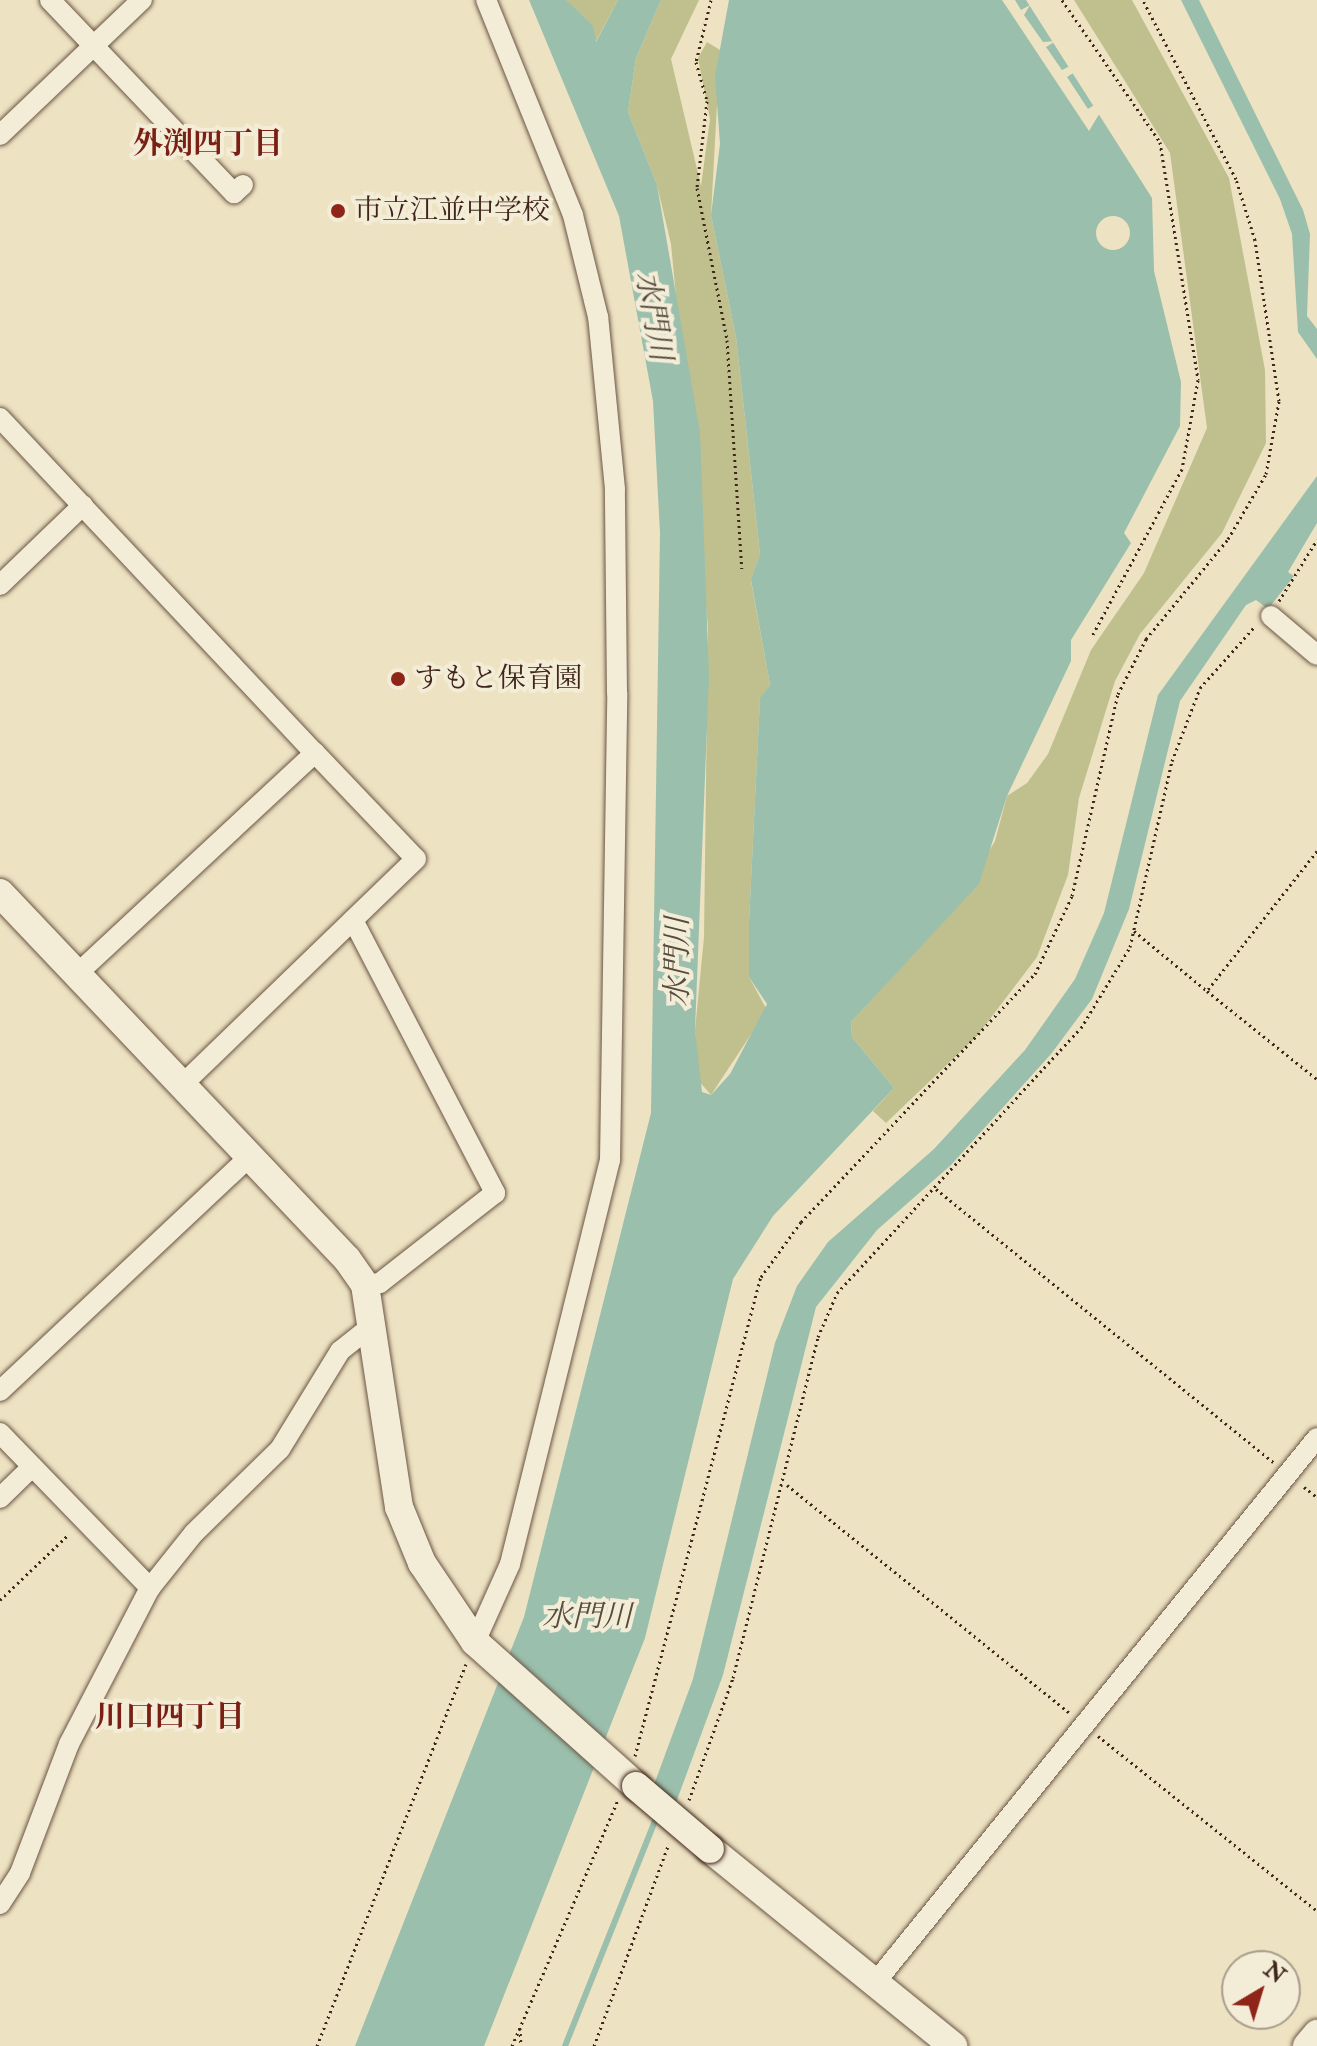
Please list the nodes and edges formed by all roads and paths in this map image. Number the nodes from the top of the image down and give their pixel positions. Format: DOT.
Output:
graph roads {
  1 [pos="50,0"];
  2 [pos="142,0"];
  3 [pos="486,0"];
  4 [pos="711,0"];
  5 [pos="1062,0"];
  6 [pos="1143,0"];
  7 [pos="94,46"];
  8 [pos="0,135"];
  9 [pos="243,185"];
  10 [pos="0,418"];
  11 [pos="83,505"];
  12 [pos="1317,540"];
  13 [pos="742,569"];
  14 [pos="0,585"];
  15 [pos="1271,616"];
  16 [pos="1092,636"];
  17 [pos="1317,655"];
  18 [pos="315,753"];
  19 [pos="1317,851"];
  20 [pos="0,893"];
  21 [pos="353,920"];
  22 [pos="1134,931"];
  23 [pos="77,974"];
  24 [pos="1207,991"];
  25 [pos="1317,1079"];
  26 [pos="182,1085"];
  27 [pos="250,1156"];
  28 [pos="936,1189"];
  29 [pos="365,1285"];
  30 [pos="374,1324"];
  31 [pos="0,1391"];
  32 [pos="0,1433"];
  33 [pos="1317,1438"];
  34 [pos="32,1467"];
  35 [pos="1288,1473"];
  36 [pos="786,1485"];
  37 [pos="1317,1497"];
  38 [pos="0,1498"];
  39 [pos="83,1520"];
  40 [pos="150,1588"];
  41 [pos="0,1600"];
  42 [pos="475,1642"];
  43 [pos="1086,1726"];
  44 [pos="626,1778"];
  45 [pos="682,1815"];
  46 [pos="676,1829"];
  47 [pos="0,1904"];
  48 [pos="1317,1911"];
  49 [pos="874,1984"];
  50 [pos="520,2028"];
  51 [pos="1317,2034"];
  52 [pos="317,2046"];
  53 [pos="512,2046"];
  54 [pos="521,2046"];
  55 [pos="594,2046"];
  56 [pos="953,2046"];
  57 [pos="1307,2046"];
  1 -- 7 [label="street"];
  2 -- 7 [label="street"];
  3 -- 42 [label="street"];
  4 -- 13 [label="path"];
  5 -- 16 [label="path"];
  6 -- 44 [label="path"];
  7 -- 8 [label="street"];
  7 -- 9 [label="street"];
  10 -- 11 [label="street"];
  11 -- 14 [label="street"];
  11 -- 18 [label="street"];
  12 -- 15 [label="path"];
  15 -- 17 [label="street"];
  15 -- 22 [label="path"];
  18 -- 21 [label="street"];
  18 -- 23 [label="street"];
  19 -- 24 [label="path"];
  20 -- 23 [label="street"];
  21 -- 26 [label="street"];
  21 -- 29 [label="street"];
  22 -- 24 [label="path"];
  22 -- 28 [label="path"];
  23 -- 26 [label="street"];
  24 -- 25 [label="path"];
  26 -- 27 [label="street"];
  27 -- 29 [label="street"];
  27 -- 31 [label="street"];
  28 -- 35 [label="path"];
  28 -- 36 [label="path"];
  29 -- 30 [label="street"];
  30 -- 40 [label="street"];
  30 -- 42 [label="street"];
  32 -- 34 [label="street"];
  33 -- 35 [label="street"];
  34 -- 38 [label="street"];
  34 -- 39 [label="street"];
  35 -- 37 [label="path"];
  35 -- 43 [label="street"];
  36 -- 43 [label="path"];
  36 -- 45 [label="path"];
  39 -- 40 [label="street"];
  39 -- 41 [label="path"];
  40 -- 47 [label="street"];
  42 -- 44 [label="street"];
  42 -- 52 [label="path"];
  43 -- 48 [label="path"];
  43 -- 49 [label="street"];
  44 -- 49 [label="street, bridge"];
  44 -- 50 [label="path"];
  46 -- 55 [label="path"];
  49 -- 56 [label="street"];
  50 -- 53 [label="path"];
  50 -- 54 [label="path"];
  51 -- 57 [label="street"];
}
